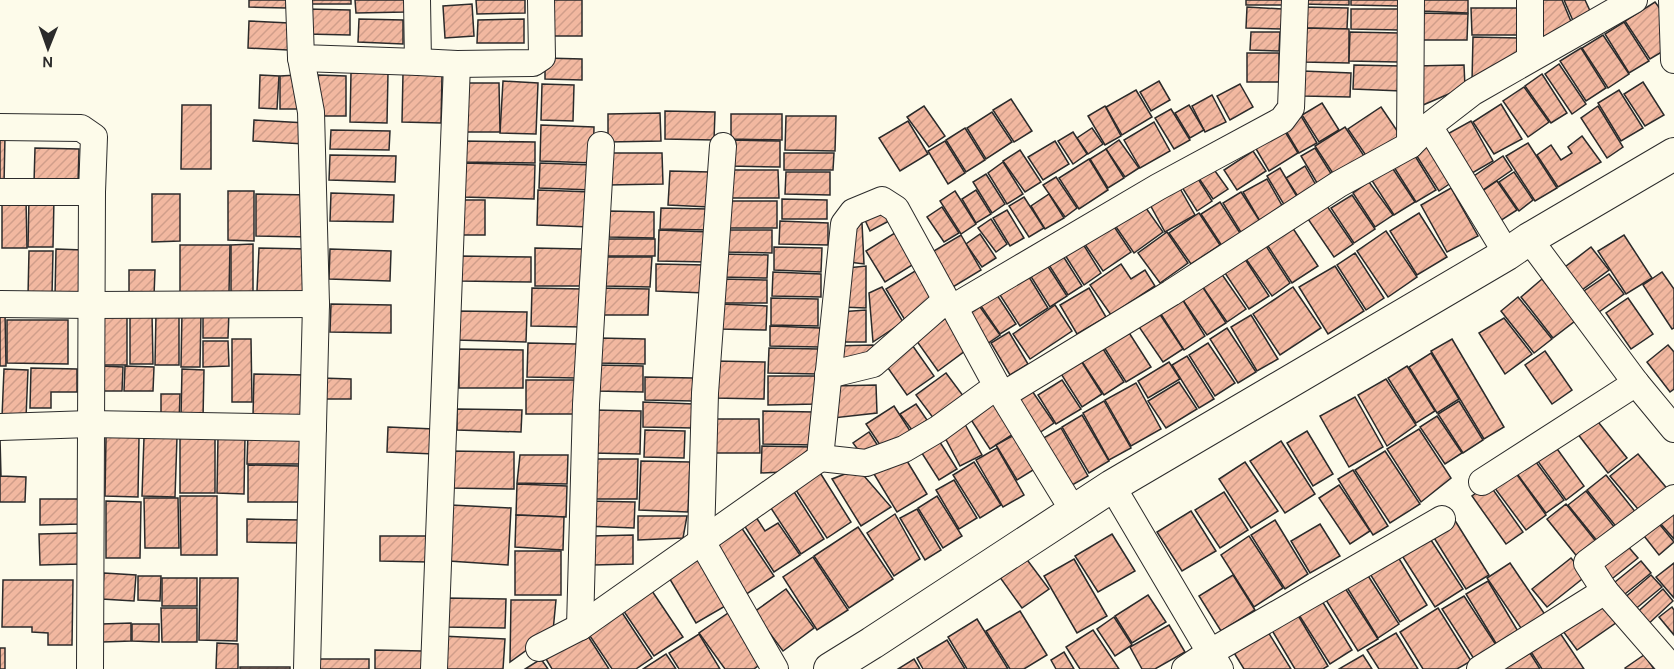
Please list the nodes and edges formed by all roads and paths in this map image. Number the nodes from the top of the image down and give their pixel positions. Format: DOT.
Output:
graph roads {
  1 [pos="299,0"];
  2 [pos="417,0"];
  3 [pos="541,0"];
  4 [pos="1294,0"];
  5 [pos="1410,0"];
  6 [pos="1530,0"];
  7 [pos="1634,0"];
  8 [pos="1672,0"];
  9 [pos="301,58"];
  10 [pos="1530,58"];
  11 [pos="1674,60"];
  12 [pos="418,62"];
  13 [pos="457,64"];
  14 [pos="1429,126"];
  15 [pos="0,127"];
  16 [pos="601,145"];
  17 [pos="1410,145"];
  18 [pos="723,146"];
  19 [pos="1673,158"];
  20 [pos="0,192"];
  21 [pos="92,192"];
  22 [pos="1518,247"];
  23 [pos="0,304"];
  24 [pos="316,304"];
  25 [pos="950,304"];
  26 [pos="91,305"];
  27 [pos="828,375"];
  28 [pos="1636,382"];
  29 [pos="1000,390"];
  30 [pos="90,424"];
  31 [pos="0,427"];
  32 [pos="313,428"];
  33 [pos="1674,429"];
  34 [pos="820,458"];
  35 [pos="1482,482"];
  36 [pos="1112,486"];
  37 [pos="1674,498"];
  38 [pos="1073,510"];
  39 [pos="1442,519"];
  40 [pos="701,540"];
  41 [pos="1605,591"];
  42 [pos="580,627"];
  43 [pos="539,648"];
  44 [pos="1214,661"];
  45 [pos="1674,666"];
  46 [pos="90,669"];
  47 [pos="307,669"];
  48 [pos="434,669"];
  49 [pos="775,669"];
  50 [pos="830,669"];
  51 [pos="1185,669"];
  52 [pos="1480,669"];
  1 -- 9 [label="street"];
  2 -- 12 [label="street"];
  3 -- 13 [label="street"];
  4 -- 25 [label="street"];
  5 -- 17 [label="street"];
  6 -- 10 [label="street"];
  7 -- 10 [label="street"];
  8 -- 11 [label="street"];
  9 -- 12 [label="street"];
  9 -- 24 [label="street"];
  10 -- 14 [label="street"];
  12 -- 13 [label="street"];
  13 -- 48 [label="street"];
  14 -- 17 [label="street"];
  14 -- 22 [label="street"];
  15 -- 21 [label="street"];
  16 -- 42 [label="street"];
  17 -- 29 [label="street"];
  18 -- 40 [label="street"];
  19 -- 22 [label="street"];
  20 -- 21 [label="street"];
  21 -- 26 [label="street"];
  22 -- 28 [label="street"];
  22 -- 36 [label="street"];
  23 -- 26 [label="street"];
  24 -- 26 [label="street"];
  24 -- 32 [label="street"];
  25 -- 27 [label="street"];
  25 -- 27 [label="street"];
  25 -- 29 [label="street"];
  26 -- 30 [label="street"];
  27 -- 34 [label="street"];
  28 -- 33 [label="street"];
  28 -- 35 [label="street"];
  29 -- 34 [label="street"];
  29 -- 38 [label="street"];
  30 -- 31 [label="street"];
  30 -- 32 [label="street"];
  30 -- 46 [label="street"];
  32 -- 47 [label="street"];
  34 -- 40 [label="street"];
  36 -- 38 [label="street"];
  36 -- 44 [label="street"];
  37 -- 41 [label="street"];
  38 -- 50 [label="street"];
  39 -- 44 [label="street"];
  40 -- 42 [label="street"];
  40 -- 49 [label="street"];
  41 -- 45 [label="street"];
  41 -- 52 [label="street"];
  42 -- 43 [label="street"];
  44 -- 51 [label="street"];
}
